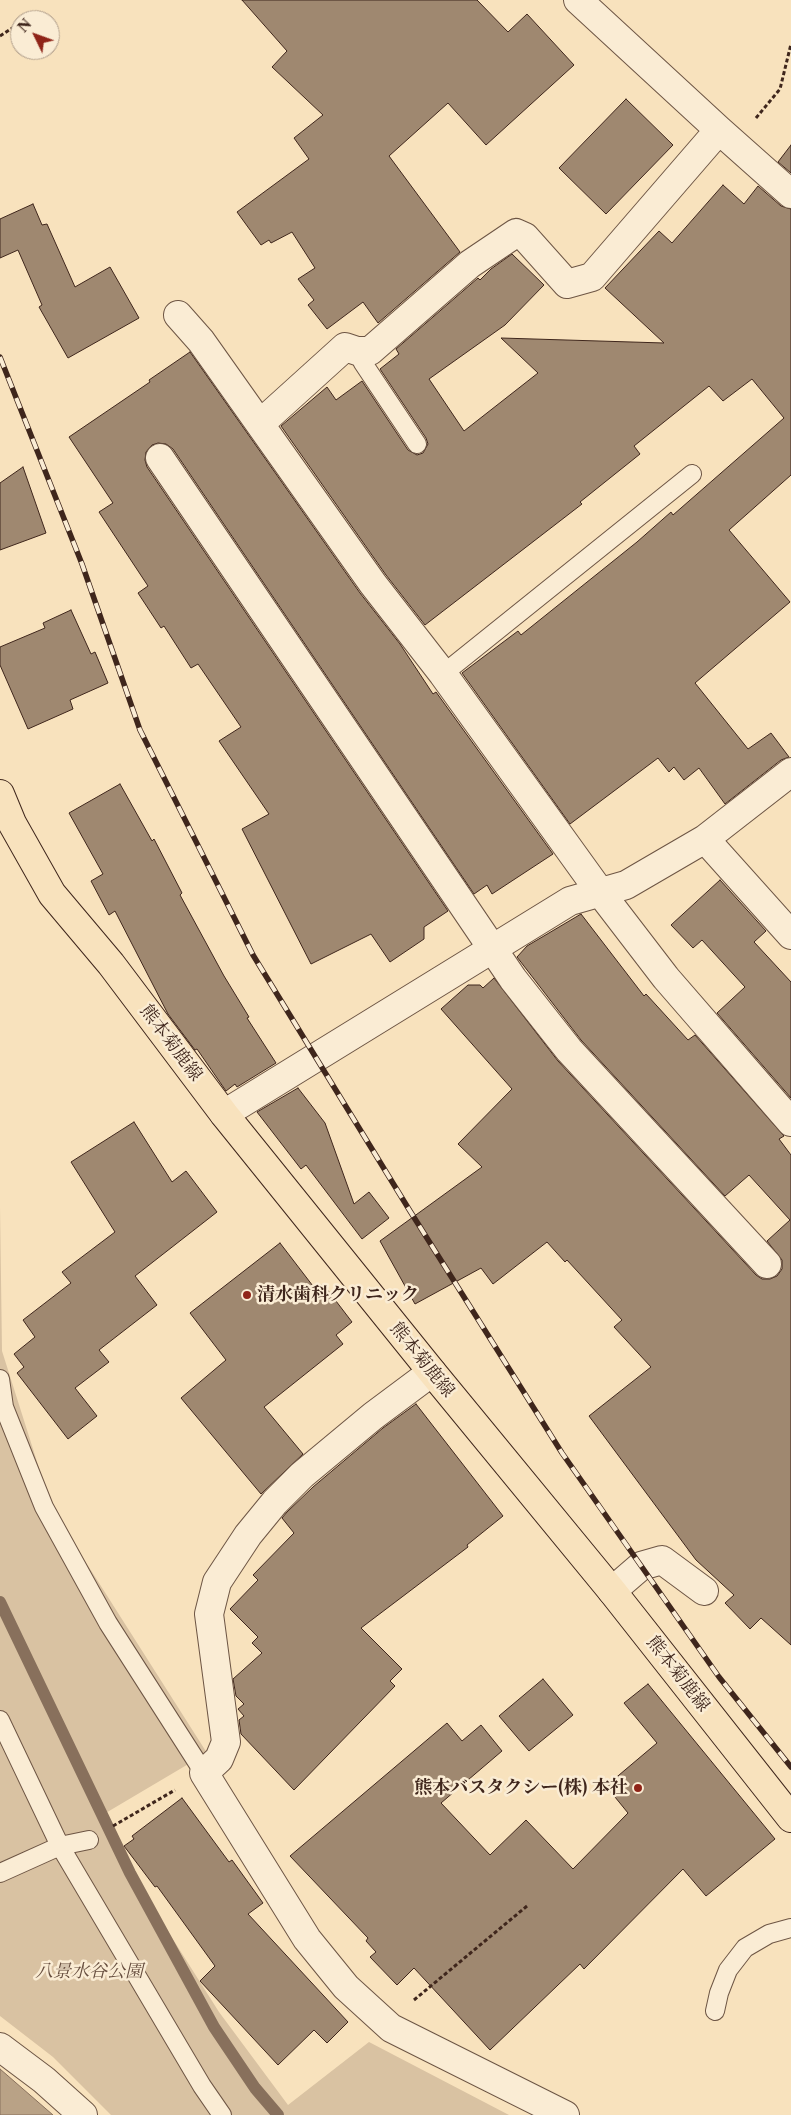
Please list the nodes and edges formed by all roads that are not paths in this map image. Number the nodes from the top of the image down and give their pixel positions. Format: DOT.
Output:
graph roads {
  1 [pos="578,0"];
  2 [pos="727,137"];
  3 [pos="791,194"];
  4 [pos="178,315"];
  5 [pos="358,351"];
  6 [pos="261,423"];
  7 [pos="417,444"];
  8 [pos="160,458"];
  9 [pos="692,474"];
  10 [pos="442,674"];
  11 [pos="791,772"];
  12 [pos="0,794"];
  13 [pos="705,839"];
  14 [pos="600,892"];
  15 [pos="791,935"];
  16 [pos="493,948"];
  17 [pos="224,1114"];
  18 [pos="791,1122"];
  19 [pos="768,1264"];
  20 [pos="432,1372"];
  21 [pos="0,1379"];
  22 [pos="612,1591"];
  23 [pos="704,1591"];
  24 [pos="0,1720"];
  25 [pos="204,1774"];
  26 [pos="791,1818"];
  27 [pos="89,1840"];
  28 [pos="60,1846"];
  29 [pos="0,1874"];
  30 [pos="791,1928"];
  31 [pos="715,2011"];
  32 [pos="0,2047"];
  33 [pos="84,2115"];
  34 [pos="222,2115"];
  35 [pos="566,2115"];
  1 -- 2 [label="street"];
  2 -- 3 [label="street"];
  2 -- 5 [label="street"];
  4 -- 6 [label="street"];
  5 -- 6 [label="street"];
  5 -- 7 [label="lane"];
  6 -- 10 [label="street"];
  8 -- 16 [label="street"];
  9 -- 10 [label="lane"];
  10 -- 14 [label="street"];
  11 -- 13 [label="street"];
  12 -- 17 [label="main road, 熊本菊鹿線"];
  13 -- 14 [label="street"];
  13 -- 15 [label="street"];
  14 -- 16 [label="street"];
  14 -- 18 [label="street"];
  16 -- 17 [label="street"];
  16 -- 19 [label="street"];
  17 -- 20 [label="main road, 熊本菊鹿線"];
  20 -- 22 [label="main road, 熊本菊鹿線"];
  20 -- 25 [label="street"];
  21 -- 25 [label="lane"];
  22 -- 23 [label="street"];
  22 -- 26 [label="main road, 熊本菊鹿線"];
  24 -- 28 [label="lane"];
  25 -- 35 [label="street"];
  27 -- 28 [label="lane"];
  28 -- 29 [label="lane"];
  28 -- 34 [label="lane"];
  30 -- 31 [label="lane"];
  32 -- 33 [label="street"];
}
